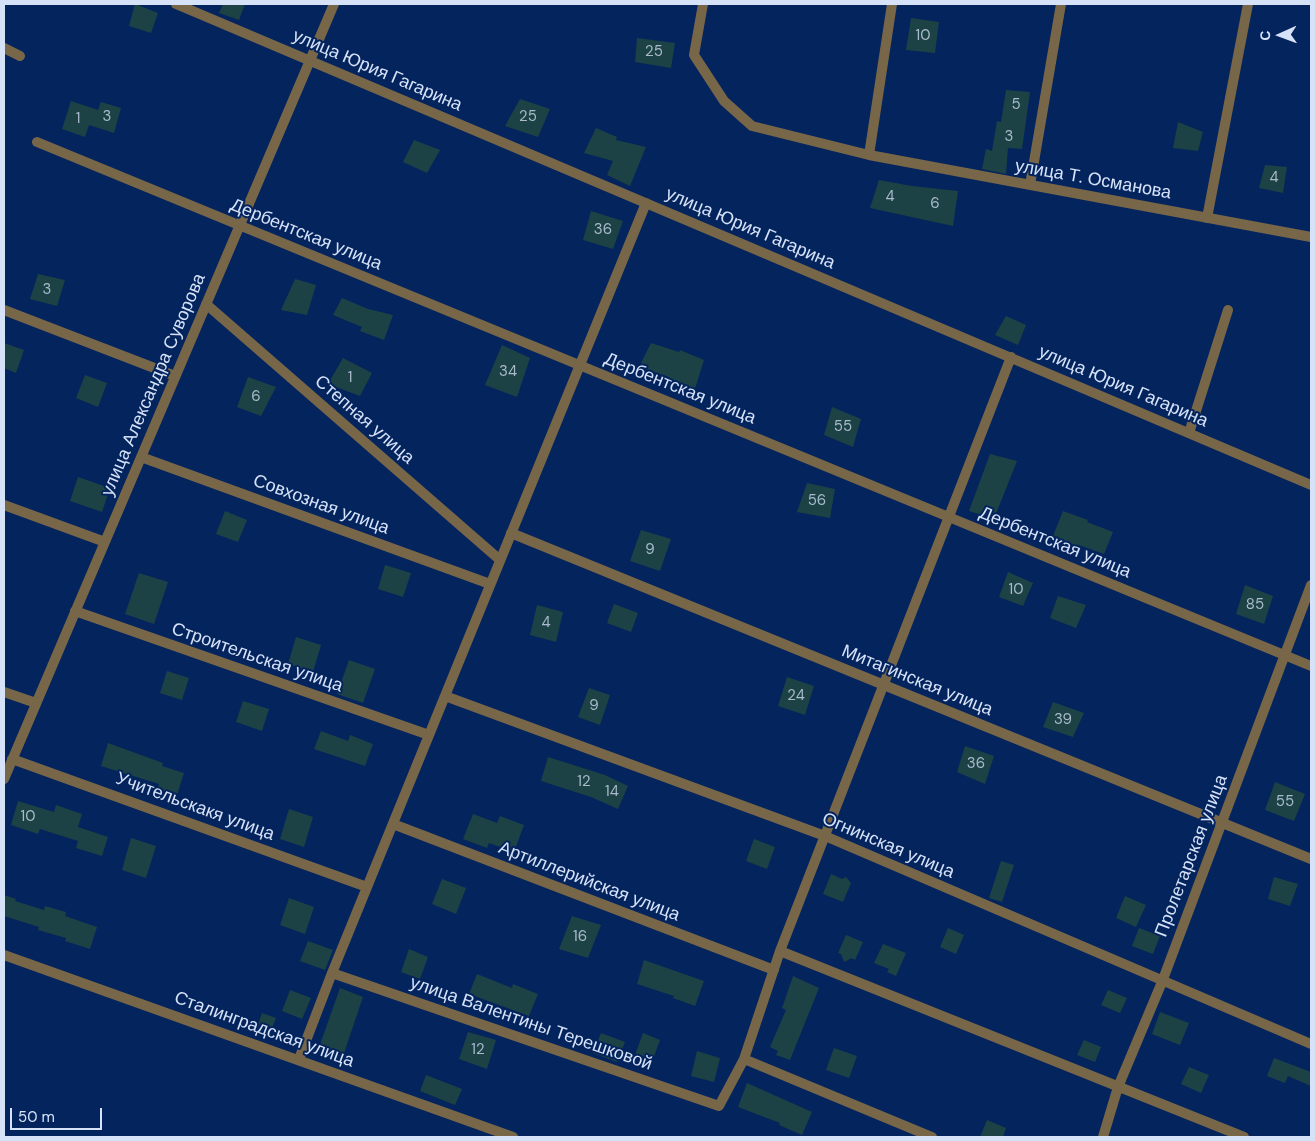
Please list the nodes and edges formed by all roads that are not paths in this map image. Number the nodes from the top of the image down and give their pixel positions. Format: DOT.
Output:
graph roads {
  1 [pos="176,4"];
  2 [pos="334,4"];
  3 [pos="703,4"];
  4 [pos="892,4"];
  5 [pos="1061,4"];
  6 [pos="1248,4"];
  7 [pos="4,48"];
  8 [pos="20,56"];
  9 [pos="310,60"];
  10 [pos="37,142"];
  11 [pos="870,155"];
  12 [pos="1030,185"];
  13 [pos="646,203"];
  14 [pos="1207,218"];
  15 [pos="239,225"];
  16 [pos="1311,237"];
  17 [pos="206,304"];
  18 [pos="4,310"];
  19 [pos="1228,310"];
  20 [pos="1011,357"];
  21 [pos="580,365"];
  22 [pos="175,376"];
  23 [pos="1189,433"];
  24 [pos="140,457"];
  25 [pos="1311,485"];
  26 [pos="4,505"];
  27 [pos="949,517"];
  28 [pos="511,533"];
  29 [pos="105,542"];
  30 [pos="500,560"];
  31 [pos="490,584"];
  32 [pos="1311,585"];
  33 [pos="75,611"];
  34 [pos="1285,655"];
  35 [pos="1311,666"];
  36 [pos="884,685"];
  37 [pos="4,692"];
  38 [pos="445,696"];
  39 [pos="36,703"];
  40 [pos="429,735"];
  41 [pos="12,758"];
  42 [pos="4,779"];
  43 [pos="1222,823"];
  44 [pos="392,824"];
  45 [pos="825,836"];
  46 [pos="1311,859"];
  47 [pos="367,887"];
  48 [pos="780,951"];
  49 [pos="4,955"];
  50 [pos="774,970"];
  51 [pos="332,973"];
  52 [pos="1162,982"];
  53 [pos="1311,1044"];
  54 [pos="299,1059"];
  55 [pos="744,1059"];
  56 [pos="1118,1087"];
  57 [pos="513,1137"];
  58 [pos="932,1137"];
  59 [pos="1103,1137"];
  60 [pos="1244,1137"];
  1 -- 9 [label="street, улица Юрия Гагарина"];
  2 -- 9 [label="street, улица Александра Суворова"];
  3 -- 11 [label="street, улица Т. Османова"];
  4 -- 11 [label="street"];
  5 -- 12 [label="street"];
  6 -- 14 [label="street"];
  7 -- 8 [label="street"];
  9 -- 13 [label="street, улица Юрия Гагарина"];
  9 -- 15 [label="street, улица Александра Суворова"];
  10 -- 15 [label="street, Дербентская улица"];
  11 -- 12 [label="street, улица Т. Османова"];
  12 -- 14 [label="street, улица Т. Османова"];
  13 -- 20 [label="street, улица Юрия Гагарина"];
  13 -- 21 [label="street"];
  14 -- 16 [label="street, улица Т. Османова"];
  15 -- 17 [label="street, улица Александра Суворова"];
  15 -- 21 [label="street, Дербентская улица"];
  17 -- 22 [label="street, улица Александра Суворова"];
  17 -- 30 [label="street, Степная улица"];
  18 -- 22 [label="street"];
  19 -- 23 [label="street"];
  20 -- 23 [label="street, улица Юрия Гагарина"];
  20 -- 27 [label="street"];
  21 -- 27 [label="street, Дербентская улица"];
  21 -- 28 [label="street"];
  22 -- 24 [label="street, улица Александра Суворова"];
  23 -- 25 [label="street, улица Юрия Гагарина"];
  24 -- 29 [label="street, улица Александра Суворова"];
  24 -- 31 [label="street, Совхозная улица"];
  26 -- 29 [label="street"];
  27 -- 34 [label="street, Дербентская улица"];
  27 -- 36 [label="street"];
  28 -- 30 [label="street"];
  28 -- 36 [label="street, Митагинская улица"];
  29 -- 33 [label="street, улица Александра Суворова"];
  30 -- 31 [label="street"];
  31 -- 38 [label="street"];
  32 -- 34 [label="street, Пролетарская улица"];
  33 -- 39 [label="street, улица Александра Суворова"];
  33 -- 40 [label="street, Строительская улица"];
  34 -- 35 [label="street, Дербентская улица"];
  34 -- 43 [label="street, Пролетарская улица"];
  36 -- 43 [label="street, Митагинская улица"];
  36 -- 45 [label="street"];
  37 -- 39 [label="street"];
  38 -- 40 [label="street"];
  38 -- 45 [label="street, Огнинская улица"];
  39 -- 41 [label="street, улица Александра Суворова"];
  40 -- 44 [label="street"];
  41 -- 42 [label="street, улица Александра Суворова"];
  41 -- 47 [label="street, Учительскакя улица"];
  43 -- 46 [label="street, Митагинская улица"];
  43 -- 52 [label="street, Пролетарская улица"];
  44 -- 47 [label="street"];
  44 -- 50 [label="street, Артиллерийская улица"];
  45 -- 48 [label="street"];
  45 -- 52 [label="street, Огнинская улица"];
  47 -- 51 [label="street"];
  48 -- 50 [label="street"];
  48 -- 56 [label="street"];
  49 -- 54 [label="street, Сталинградская улица"];
  50 -- 55 [label="street"];
  51 -- 54 [label="street"];
  51 -- 55 [label="street, улица Валентины Терешковой"];
  52 -- 53 [label="street, Огнинская улица"];
  52 -- 56 [label="street, Пролетарская улица"];
  54 -- 57 [label="street, Сталинградская улица"];
  55 -- 58 [label="street"];
  56 -- 59 [label="street, Пролетарская улица"];
  56 -- 60 [label="street"];
}
